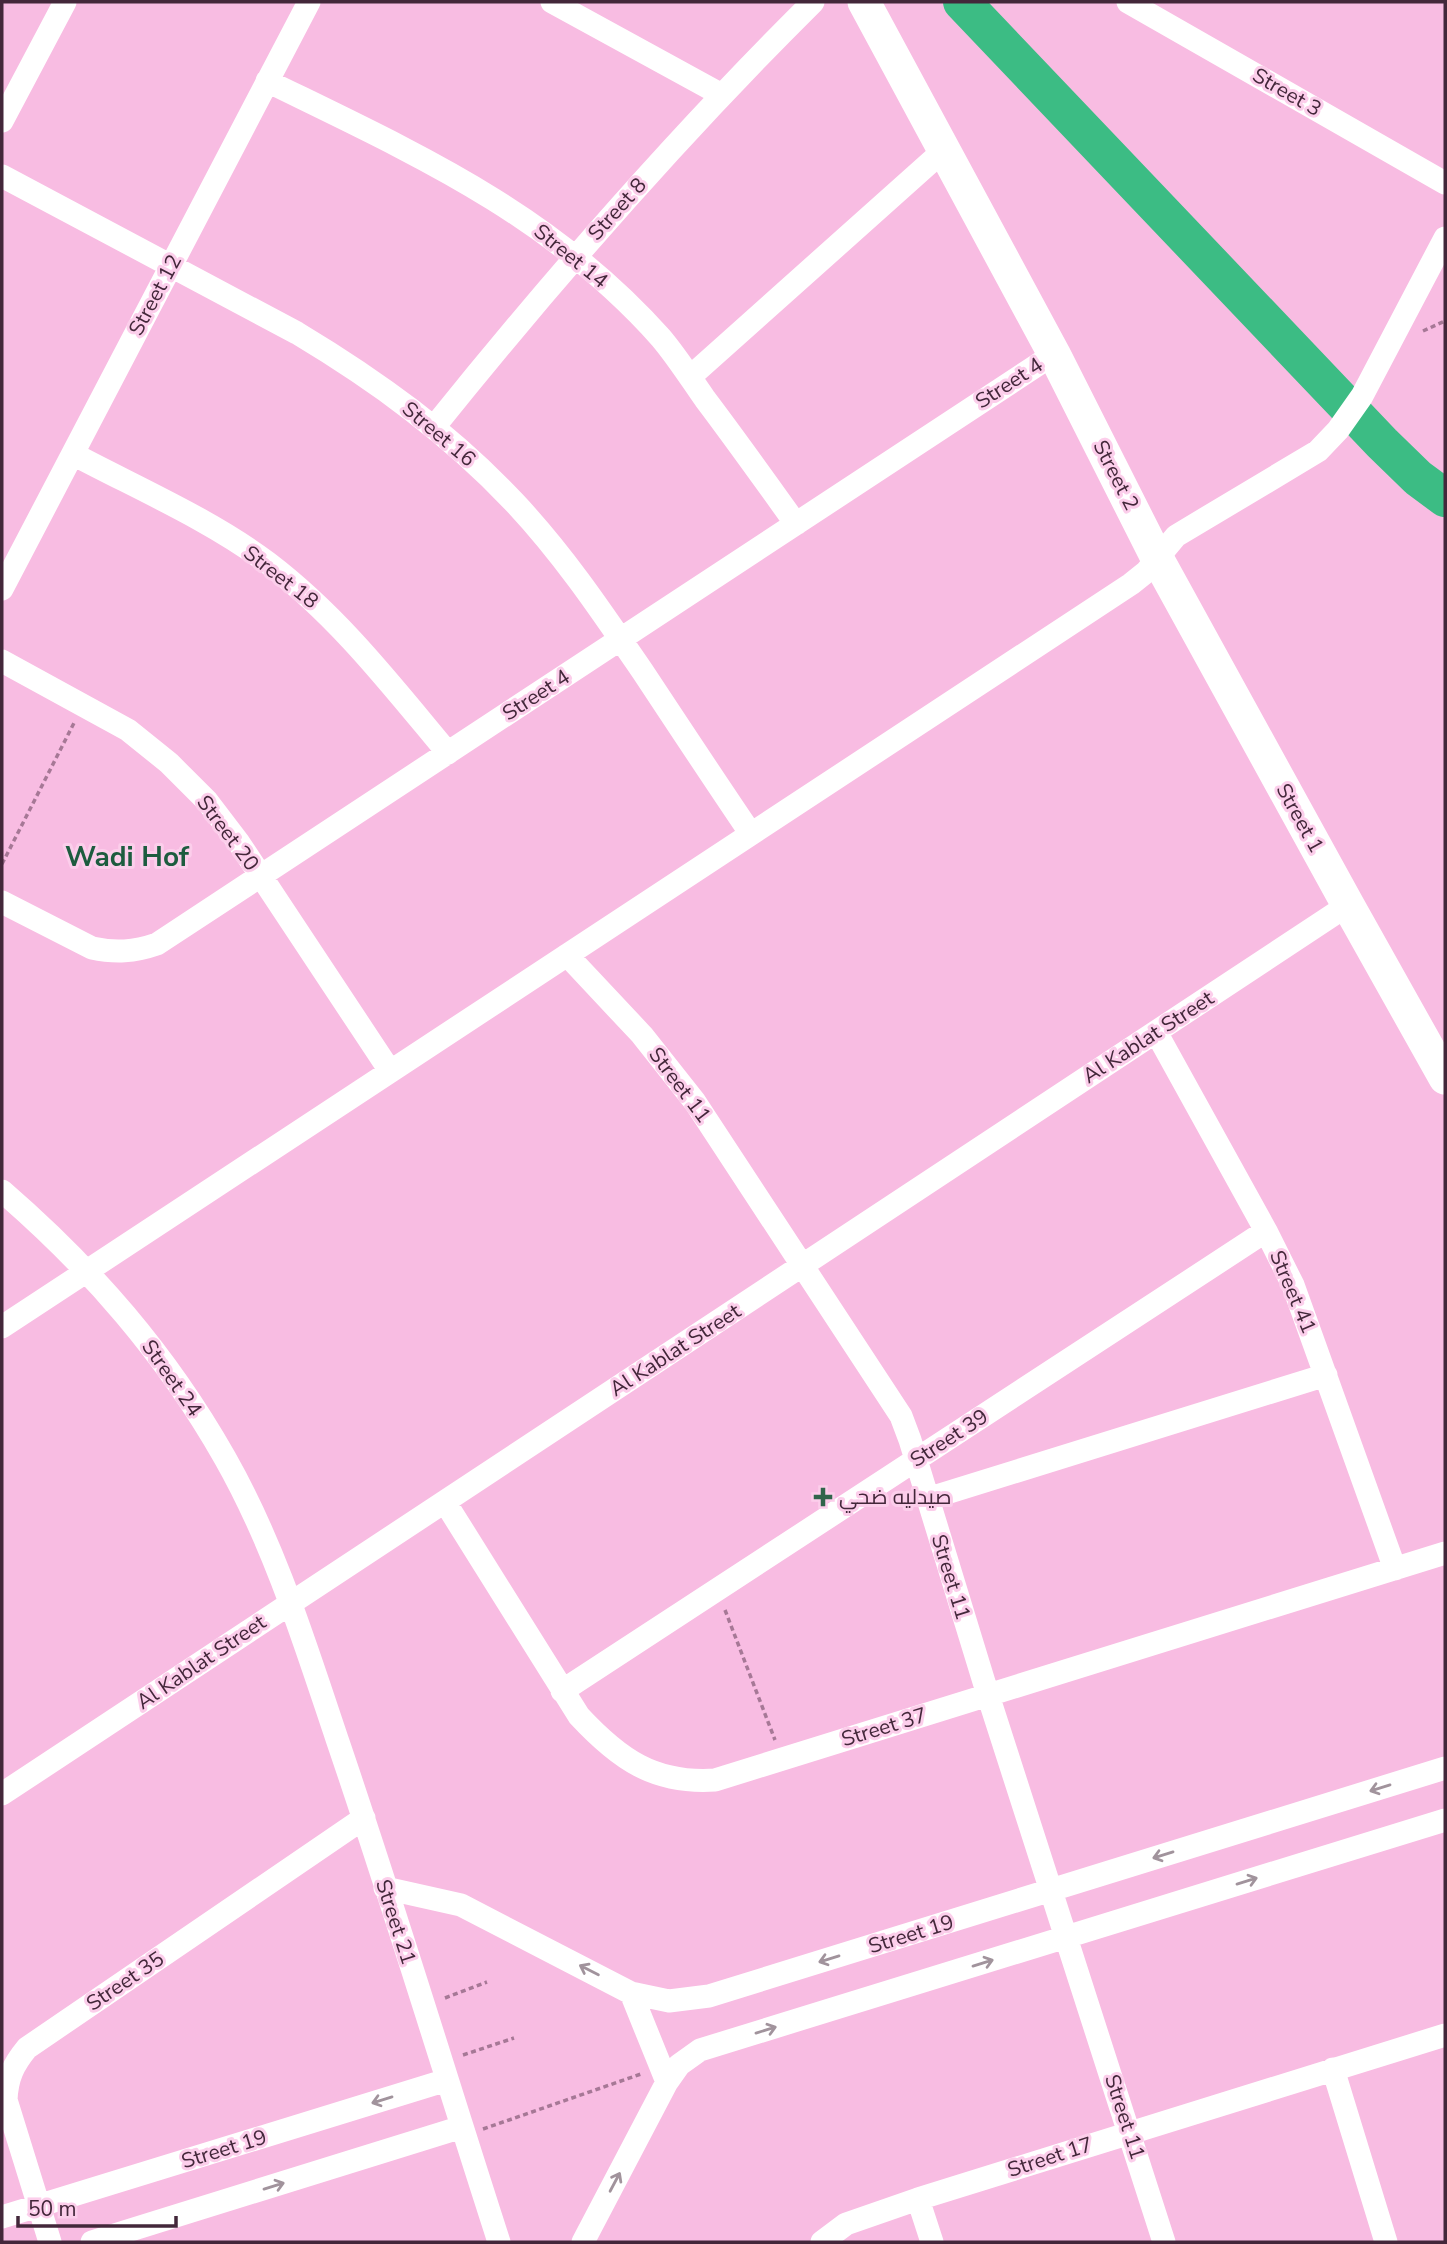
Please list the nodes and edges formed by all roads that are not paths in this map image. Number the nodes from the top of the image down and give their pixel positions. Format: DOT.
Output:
graph roads {
  1 [pos="65,2"];
  2 [pos="309,2"];
  3 [pos="552,2"];
  4 [pos="813,2"];
  5 [pos="864,2"];
  6 [pos="1128,2"];
  7 [pos="267,81"];
  8 [pos="722,95"];
  9 [pos="2,121"];
  10 [pos="944,150"];
  11 [pos="2,176"];
  12 [pos="1445,183"];
  13 [pos="1445,237"];
  14 [pos="575,256"];
  15 [pos="171,266"];
  16 [pos="1054,354"];
  17 [pos="690,377"];
  18 [pos="434,427"];
  19 [pos="73,454"];
  20 [pos="796,524"];
  21 [pos="1157,558"];
  22 [pos="2,589"];
  23 [pos="621,639"];
  24 [pos="2,661"];
  25 [pos="448,753"];
  26 [pos="751,834"];
  27 [pos="261,876"];
  28 [pos="2,902"];
  29 [pos="1348,905"];
  30 [pos="566,955"];
  31 [pos="1156,1032"];
  32 [pos="390,1071"];
  33 [pos="1445,1077"];
  34 [pos="2,1191"];
  35 [pos="1266,1231"];
  36 [pos="803,1265"];
  37 [pos="87,1271"];
  38 [pos="2,1327"];
  39 [pos="1326,1376"];
  40 [pos="915,1461"];
  41 [pos="927,1499"];
  42 [pos="445,1502"];
  43 [pos="1445,1553"];
  44 [pos="1395,1569"];
  45 [pos="290,1602"];
  46 [pos="562,1691"];
  47 [pos="988,1695"];
  48 [pos="1445,1768"];
  49 [pos="2,1794"];
  50 [pos="364,1818"];
  51 [pos="1445,1820"];
  52 [pos="385,1888"];
  53 [pos="1051,1890"];
  54 [pos="1066,1937"];
  55 [pos="631,1993"];
  56 [pos="1445,2035"];
  57 [pos="1333,2069"];
  58 [pos="444,2071"];
  59 [pos="664,2075"];
  60 [pos="463,2131"];
  61 [pos="1130,2132"];
  62 [pos="918,2199"];
  63 [pos="38,2206"];
  64 [pos="2,2217"];
  65 [pos="50,2242"];
  66 [pos="92,2242"];
  67 [pos="499,2242"];
  68 [pos="583,2242"];
  69 [pos="822,2242"];
  70 [pos="932,2242"];
  71 [pos="1164,2242"];
  72 [pos="1386,2242"];
  1 -- 9 [label="street"];
  2 -- 7 [label="street, Street 12"];
  3 -- 8 [label="street"];
  4 -- 8 [label="street, Street 8"];
  5 -- 10 [label="street, Street 2"];
  6 -- 12 [label="street, Street 3"];
  7 -- 14 [label="street, Street 14"];
  7 -- 15 [label="street, Street 12"];
  8 -- 14 [label="street, Street 8"];
  10 -- 16 [label="street, Street 2"];
  10 -- 17 [label="street"];
  11 -- 15 [label="street, Street 16"];
  13 -- 21 [label="street"];
  14 -- 17 [label="street, Street 14"];
  14 -- 18 [label="street, Street 8"];
  15 -- 18 [label="street, Street 16"];
  15 -- 19 [label="street, Street 12"];
  16 -- 20 [label="street, Street 4"];
  16 -- 21 [label="street, Street 2"];
  17 -- 20 [label="street, Street 14"];
  18 -- 23 [label="street, Street 16"];
  19 -- 22 [label="street, Street 12"];
  19 -- 25 [label="street, Street 18"];
  20 -- 23 [label="street, Street 4"];
  21 -- 26 [label="street"];
  21 -- 29 [label="street, Street 1"];
  23 -- 25 [label="street, Street 4"];
  23 -- 26 [label="street, Street 16"];
  24 -- 27 [label="street, Street 20"];
  25 -- 27 [label="street, Street 4"];
  26 -- 30 [label="street"];
  27 -- 28 [label="street, Street 4"];
  27 -- 32 [label="street, Street 20"];
  29 -- 31 [label="street, Al Kablat Street"];
  29 -- 33 [label="street, Street 1"];
  30 -- 32 [label="street"];
  30 -- 36 [label="street, Street 11"];
  31 -- 35 [label="street, Street 41"];
  31 -- 36 [label="street, Al Kablat Street"];
  32 -- 37 [label="street"];
  34 -- 37 [label="street, Street 24"];
  35 -- 39 [label="street, Street 41"];
  35 -- 40 [label="street, Street 39"];
  36 -- 40 [label="street, Street 11"];
  36 -- 42 [label="street, Al Kablat Street"];
  37 -- 38 [label="street"];
  37 -- 45 [label="street, Street 24"];
  39 -- 41 [label="street, Street 39"];
  39 -- 44 [label="street, Street 41"];
  40 -- 41 [label="street, Street 11"];
  40 -- 46 [label="street, Street 39"];
  41 -- 47 [label="street, Street 11"];
  42 -- 45 [label="street, Al Kablat Street"];
  42 -- 46 [label="street, Street 37"];
  43 -- 44 [label="street, Street 37"];
  44 -- 47 [label="street, Street 37"];
  45 -- 49 [label="street, Al Kablat Street"];
  45 -- 50 [label="street, Street 21"];
  46 -- 47 [label="street, Street 37"];
  47 -- 53 [label="street, Street 11"];
  48 -- 53 [label="street, Street 19, one-way"];
  50 -- 52 [label="street, Street 21"];
  50 -- 63 [label="street, Street 35"];
  54 -- 51 [label="street, one-way"];
  55 -- 52 [label="street, Street 19, one-way"];
  52 -- 58 [label="street, Street 21"];
  53 -- 54 [label="street, Street 11"];
  53 -- 55 [label="street, Street 19, one-way"];
  59 -- 54 [label="street, one-way"];
  54 -- 61 [label="street, Street 11"];
  55 -- 59 [label="street"];
  56 -- 57 [label="street, Street 17"];
  57 -- 61 [label="street, Street 17"];
  57 -- 72 [label="street"];
  58 -- 60 [label="street, Street 21"];
  58 -- 63 [label="street, Street 19, one-way"];
  68 -- 59 [label="street, one-way"];
  66 -- 60 [label="street, one-way"];
  60 -- 67 [label="street, Street 21"];
  61 -- 62 [label="street, Street 17"];
  61 -- 71 [label="street, Street 11"];
  62 -- 69 [label="street, Street 17"];
  62 -- 70 [label="street"];
  63 -- 64 [label="street, Street 19"];
  63 -- 65 [label="street, Street 35"];
}
